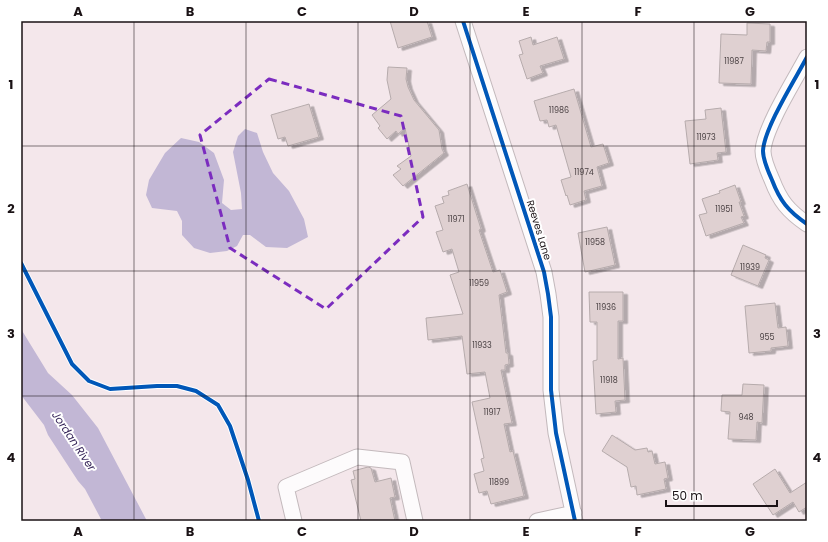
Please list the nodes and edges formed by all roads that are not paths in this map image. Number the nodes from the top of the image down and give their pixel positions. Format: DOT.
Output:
graph roads {
  1 [pos="464,21"];
  2 [pos="807,57"];
  3 [pos="807,224"];
  4 [pos="574,517"];
  5 [pos="294,521"];
  6 [pos="416,521"];
  7 [pos="537,521"];
  1 -- 4 [label="street, Reeves Lane"];
  2 -- 3 [label="street"];
  4 -- 7 [label="street"];
  5 -- 6 [label="street"];
}
